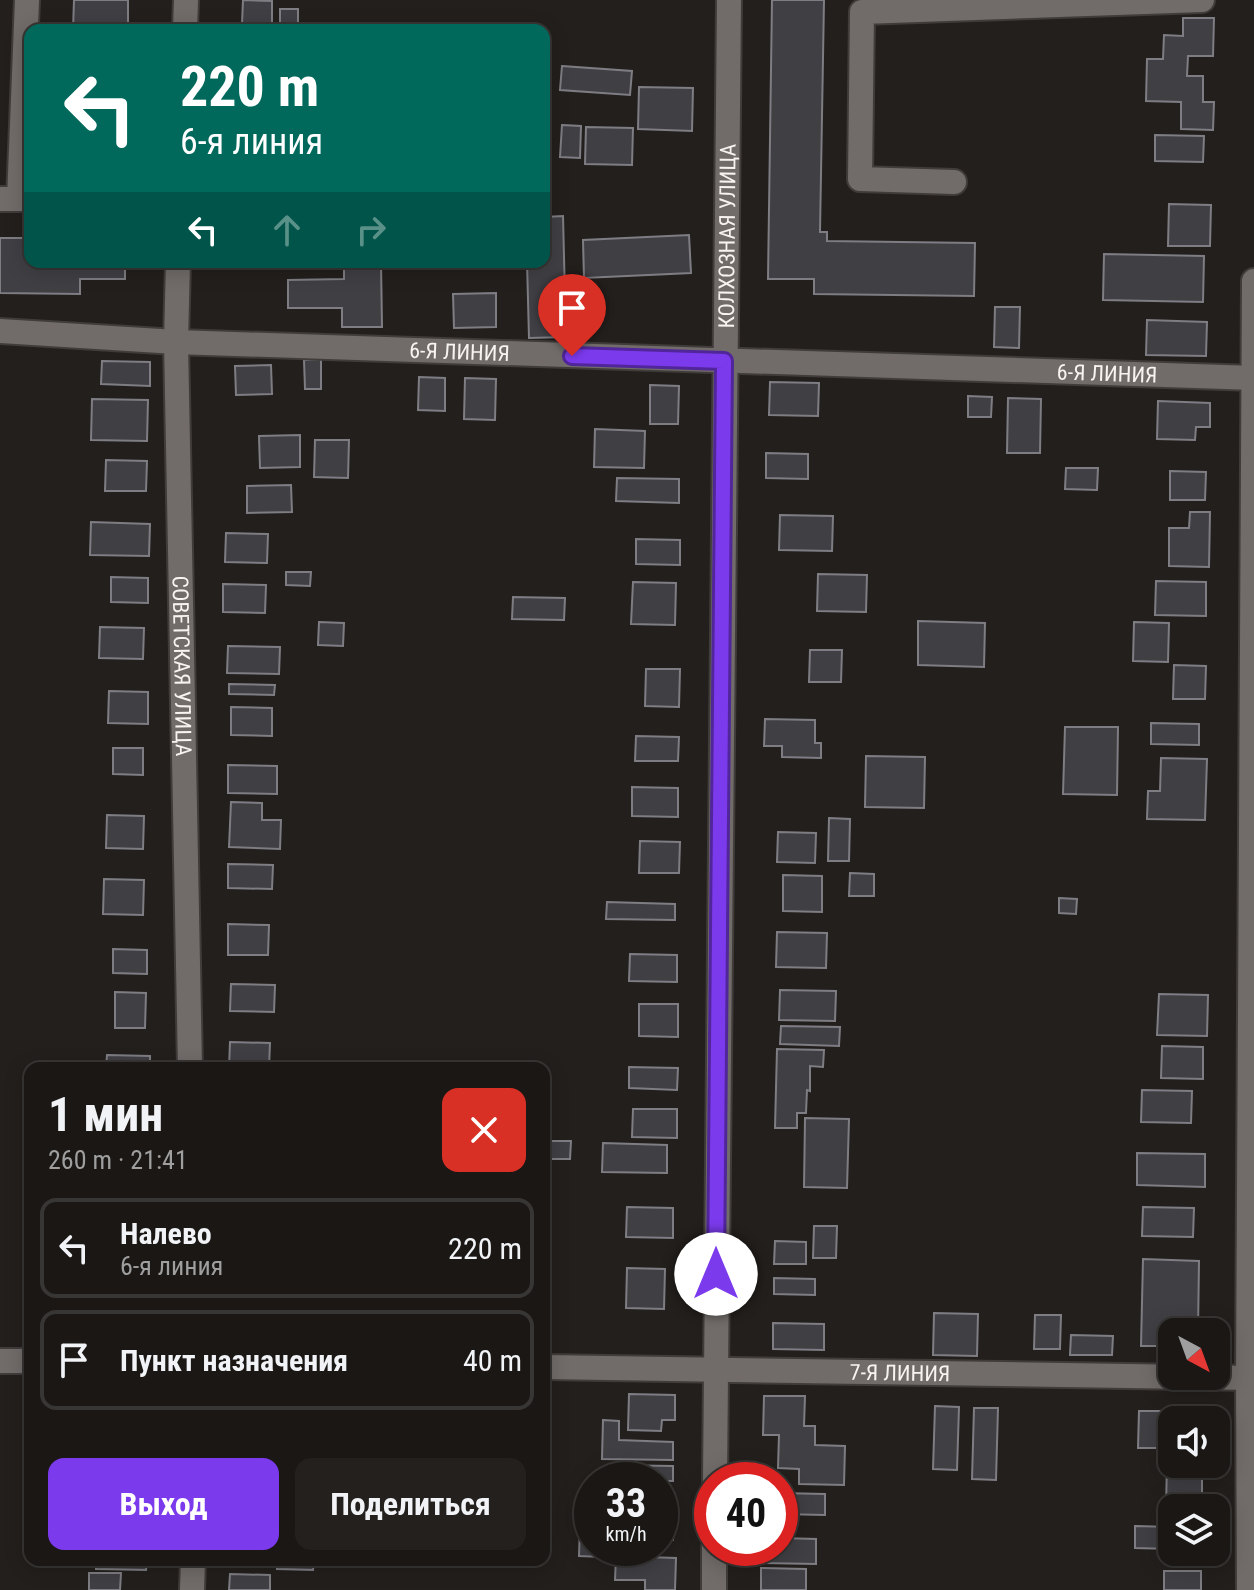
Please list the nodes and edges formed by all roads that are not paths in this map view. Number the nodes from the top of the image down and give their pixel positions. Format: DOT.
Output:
graph roads {
  1 [pos="27,0"];
  2 [pos="186,0"];
  3 [pos="729,0"];
  4 [pos="1202,0"];
  5 [pos="26,24"];
  6 [pos="185,24"];
  7 [pos="24,75"];
  8 [pos="954,182"];
  9 [pos="0,199"];
  10 [pos="178,268"];
  11 [pos="1254,281"];
  12 [pos="0,331"];
  13 [pos="176,342"];
  14 [pos="724,361"];
  15 [pos="1253,378"];
  16 [pos="190,1062"];
  17 [pos="0,1361"];
  18 [pos="24,1361"];
  19 [pos="550,1367"];
  20 [pos="716,1369"];
  21 [pos="1251,1378"];
  22 [pos="715,1462"];
  23 [pos="193,1566"];
  24 [pos="714,1566"];
  25 [pos="192,1590"];
  26 [pos="714,1590"];
  27 [pos="1249,1590"];
  1 -- 5 [label="street"];
  2 -- 6 [label="street"];
  3 -- 14 [label="street, КОЛХОЗНАЯ УЛИЦА"];
  4 -- 8 [label="street"];
  7 -- 9 [label="street"];
  10 -- 13 [label="street, СОВЕТСКАЯ УЛИЦА"];
  11 -- 15 [label="street"];
  12 -- 13 [label="street, 6-Я ЛИНИЯ"];
  13 -- 14 [label="street, 6-Я ЛИНИЯ"];
  13 -- 16 [label="street, СОВЕТСКАЯ УЛИЦА"];
  14 -- 15 [label="street, 6-Я ЛИНИЯ"];
  14 -- 20 [label="street, КОЛХОЗНАЯ УЛИЦА"];
  15 -- 21 [label="street"];
  17 -- 18 [label="street"];
  19 -- 20 [label="street, 7-Я ЛИНИЯ"];
  20 -- 21 [label="street, 7-Я ЛИНИЯ"];
  20 -- 22 [label="street, КОЛХОЗНАЯ УЛИЦА"];
  21 -- 27 [label="street"];
  23 -- 25 [label="street"];
  24 -- 26 [label="street"];
}
